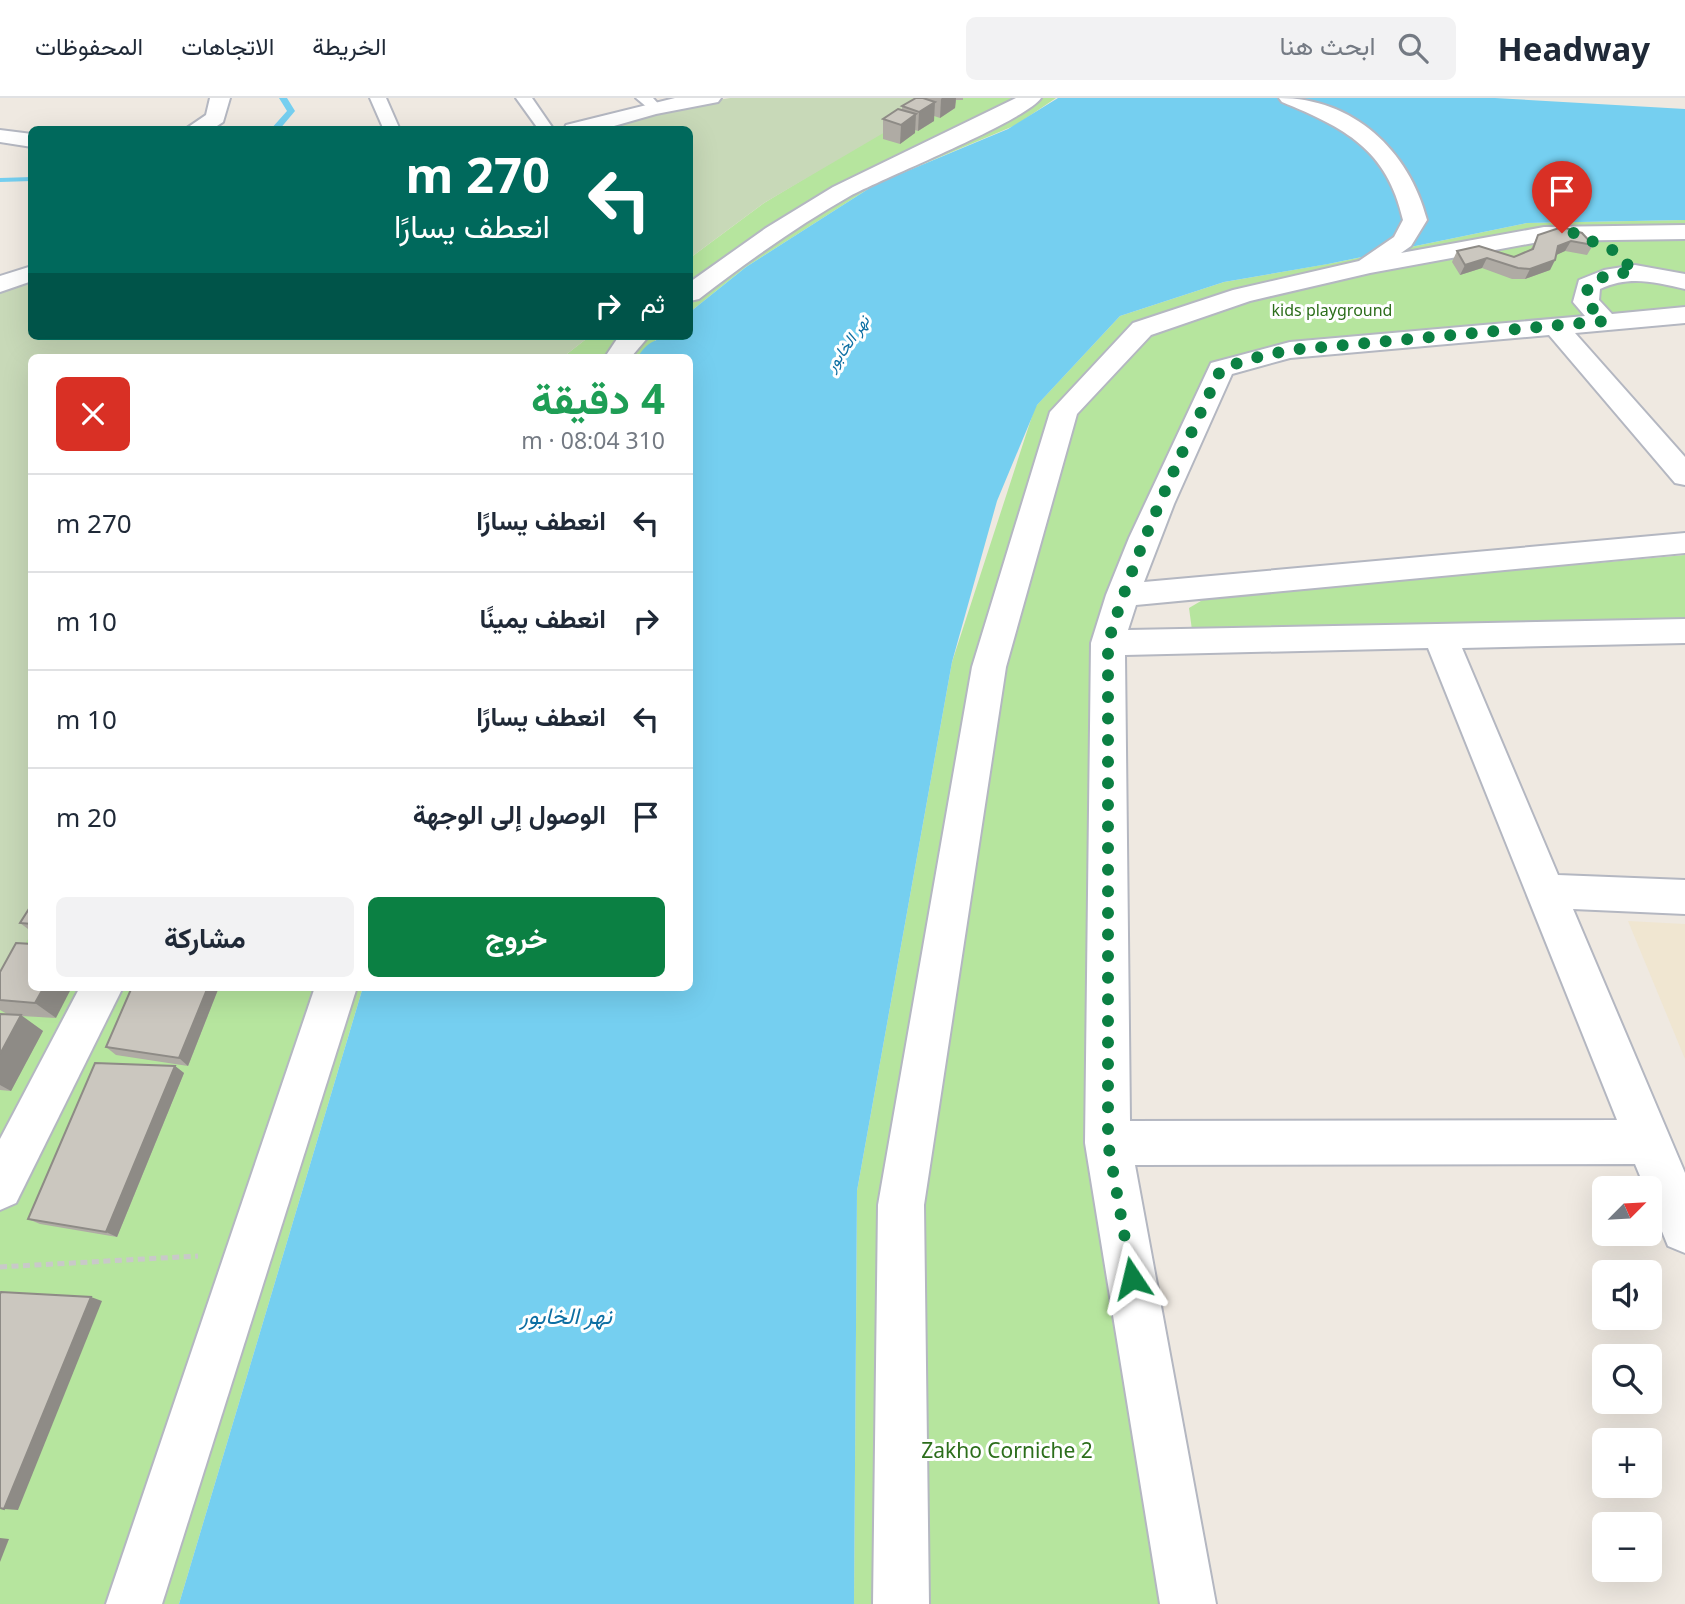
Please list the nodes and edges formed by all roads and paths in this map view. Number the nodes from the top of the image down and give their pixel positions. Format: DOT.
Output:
graph roads {
  1 [pos="220,98"];
  2 [pos="378,98"];
  3 [pos="524,98"];
  4 [pos="710,98"];
  5 [pos="1031,98"];
  6 [pos="1289,98"];
  7 [pos="649,103"];
  8 [pos="201,126"];
  9 [pos="390,126"];
  10 [pos="544,126"];
  11 [pos="585,126"];
  12 [pos="0,136"];
  13 [pos="28,140"];
  14 [pos="1685,232"];
  15 [pos="1620,242"];
  16 [pos="1333,273"];
  17 [pos="1634,273"];
  18 [pos="28,274"];
  19 [pos="1685,282"];
  20 [pos="0,284"];
  21 [pos="693,292"];
  22 [pos="1685,315"];
  23 [pos="1605,321"];
  24 [pos="1554,325"];
  25 [pos="631,340"];
  26 [pos="620,354"];
  27 [pos="1685,477"];
  28 [pos="1685,543"];
  29 [pos="1122,595"];
  30 [pos="1685,631"];
  31 [pos="1440,636"];
  32 [pos="1108,643"];
  33 [pos="1546,891"];
  34 [pos="1685,897"];
  35 [pos="100,991"];
  36 [pos="334,991"];
  37 [pos="1651,1142"];
  38 [pos="1108,1143"];
  39 [pos="0,1187"];
  40 [pos="1685,1229"];
  41 [pos="250,1249"];
  42 [pos="0,1267"];
  43 [pos="134,1604"];
  44 [pos="901,1604"];
  45 [pos="1188,1604"];
  1 -- 8 [label="street"];
  2 -- 9 [label="lane"];
  3 -- 10 [label="lane"];
  4 -- 7 [label="street"];
  5 -- 21 [label="street"];
  6 -- 16 [label="street"];
  7 -- 11 [label="street"];
  12 -- 13 [label="street"];
  14 -- 15 [label="street"];
  15 -- 16 [label="street"];
  15 -- 17 [label="street"];
  16 -- 44 [label="street"];
  17 -- 19 [label="street"];
  17 -- 23 [label="street"];
  18 -- 20 [label="street"];
  22 -- 23 [label="street"];
  23 -- 24 [label="street"];
  24 -- 27 [label="street"];
  24 -- 29 [label="street"];
  25 -- 26 [label="street"];
  28 -- 29 [label="street"];
  29 -- 32 [label="street"];
  30 -- 31 [label="street"];
  31 -- 32 [label="street"];
  31 -- 33 [label="street"];
  32 -- 38 [label="street"];
  33 -- 34 [label="street"];
  33 -- 37 [label="street"];
  35 -- 39 [label="street"];
  36 -- 41 [label="street"];
  37 -- 38 [label="street"];
  37 -- 40 [label="street"];
  38 -- 45 [label="street"];
  41 -- 42 [label="path"];
  41 -- 43 [label="street"];
}
